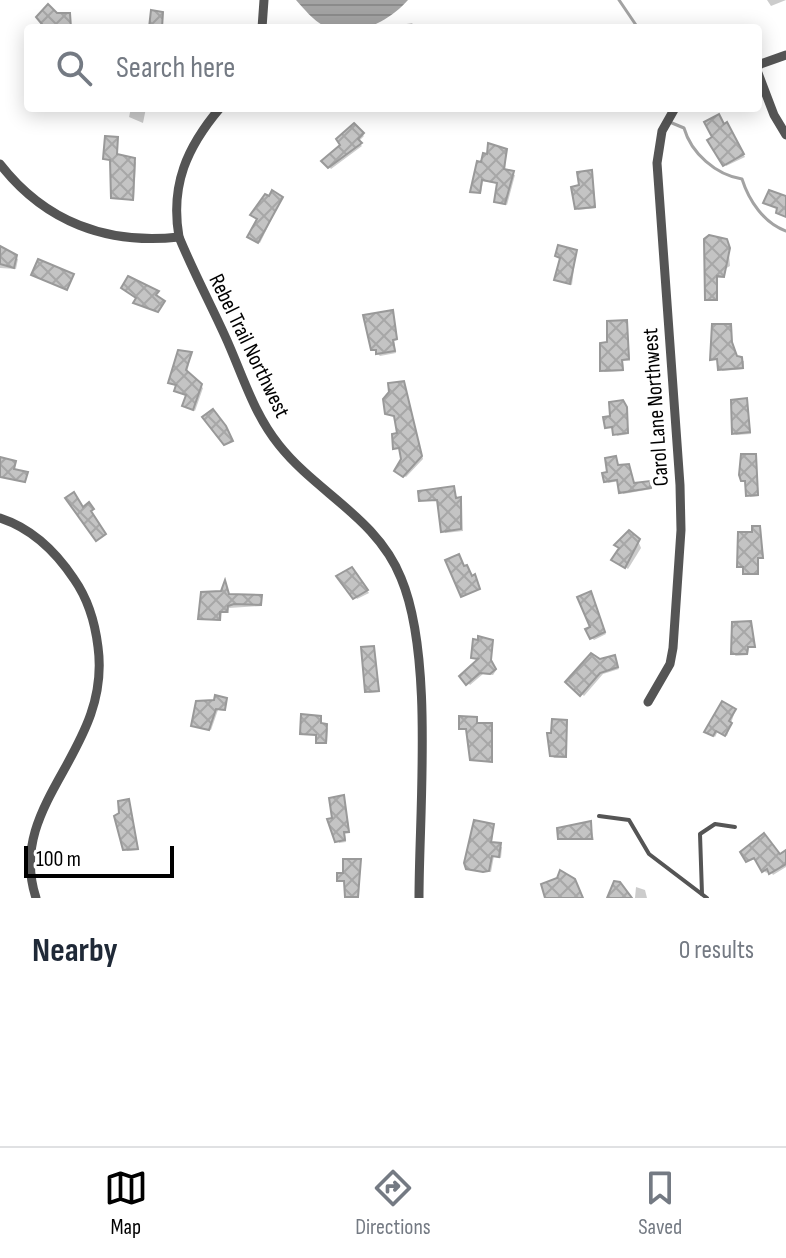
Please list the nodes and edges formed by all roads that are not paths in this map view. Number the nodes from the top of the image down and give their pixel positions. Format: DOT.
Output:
graph roads {
  1 [pos="264,0"];
  2 [pos="262,24"];
  3 [pos="786,55"];
  4 [pos="762,64"];
  5 [pos="762,84"];
  6 [pos="217,112"];
  7 [pos="673,112"];
  8 [pos="786,135"];
  9 [pos="0,164"];
  10 [pos="179,237"];
  11 [pos="0,518"];
  12 [pos="648,702"];
  13 [pos="599,816"];
  14 [pos="735,827"];
  15 [pos="705,896"];
  16 [pos="36,898"];
  17 [pos="419,898"];
  1 -- 2 [label="street"];
  3 -- 4 [label="street"];
  5 -- 8 [label="street"];
  6 -- 10 [label="street, Rebel Trail Northwest"];
  7 -- 12 [label="street, Carol Lane Northwest"];
  9 -- 10 [label="street"];
  10 -- 17 [label="street, Rebel Trail Northwest"];
  11 -- 16 [label="street"];
  13 -- 15 [label="lane"];
  14 -- 15 [label="lane"];
}
